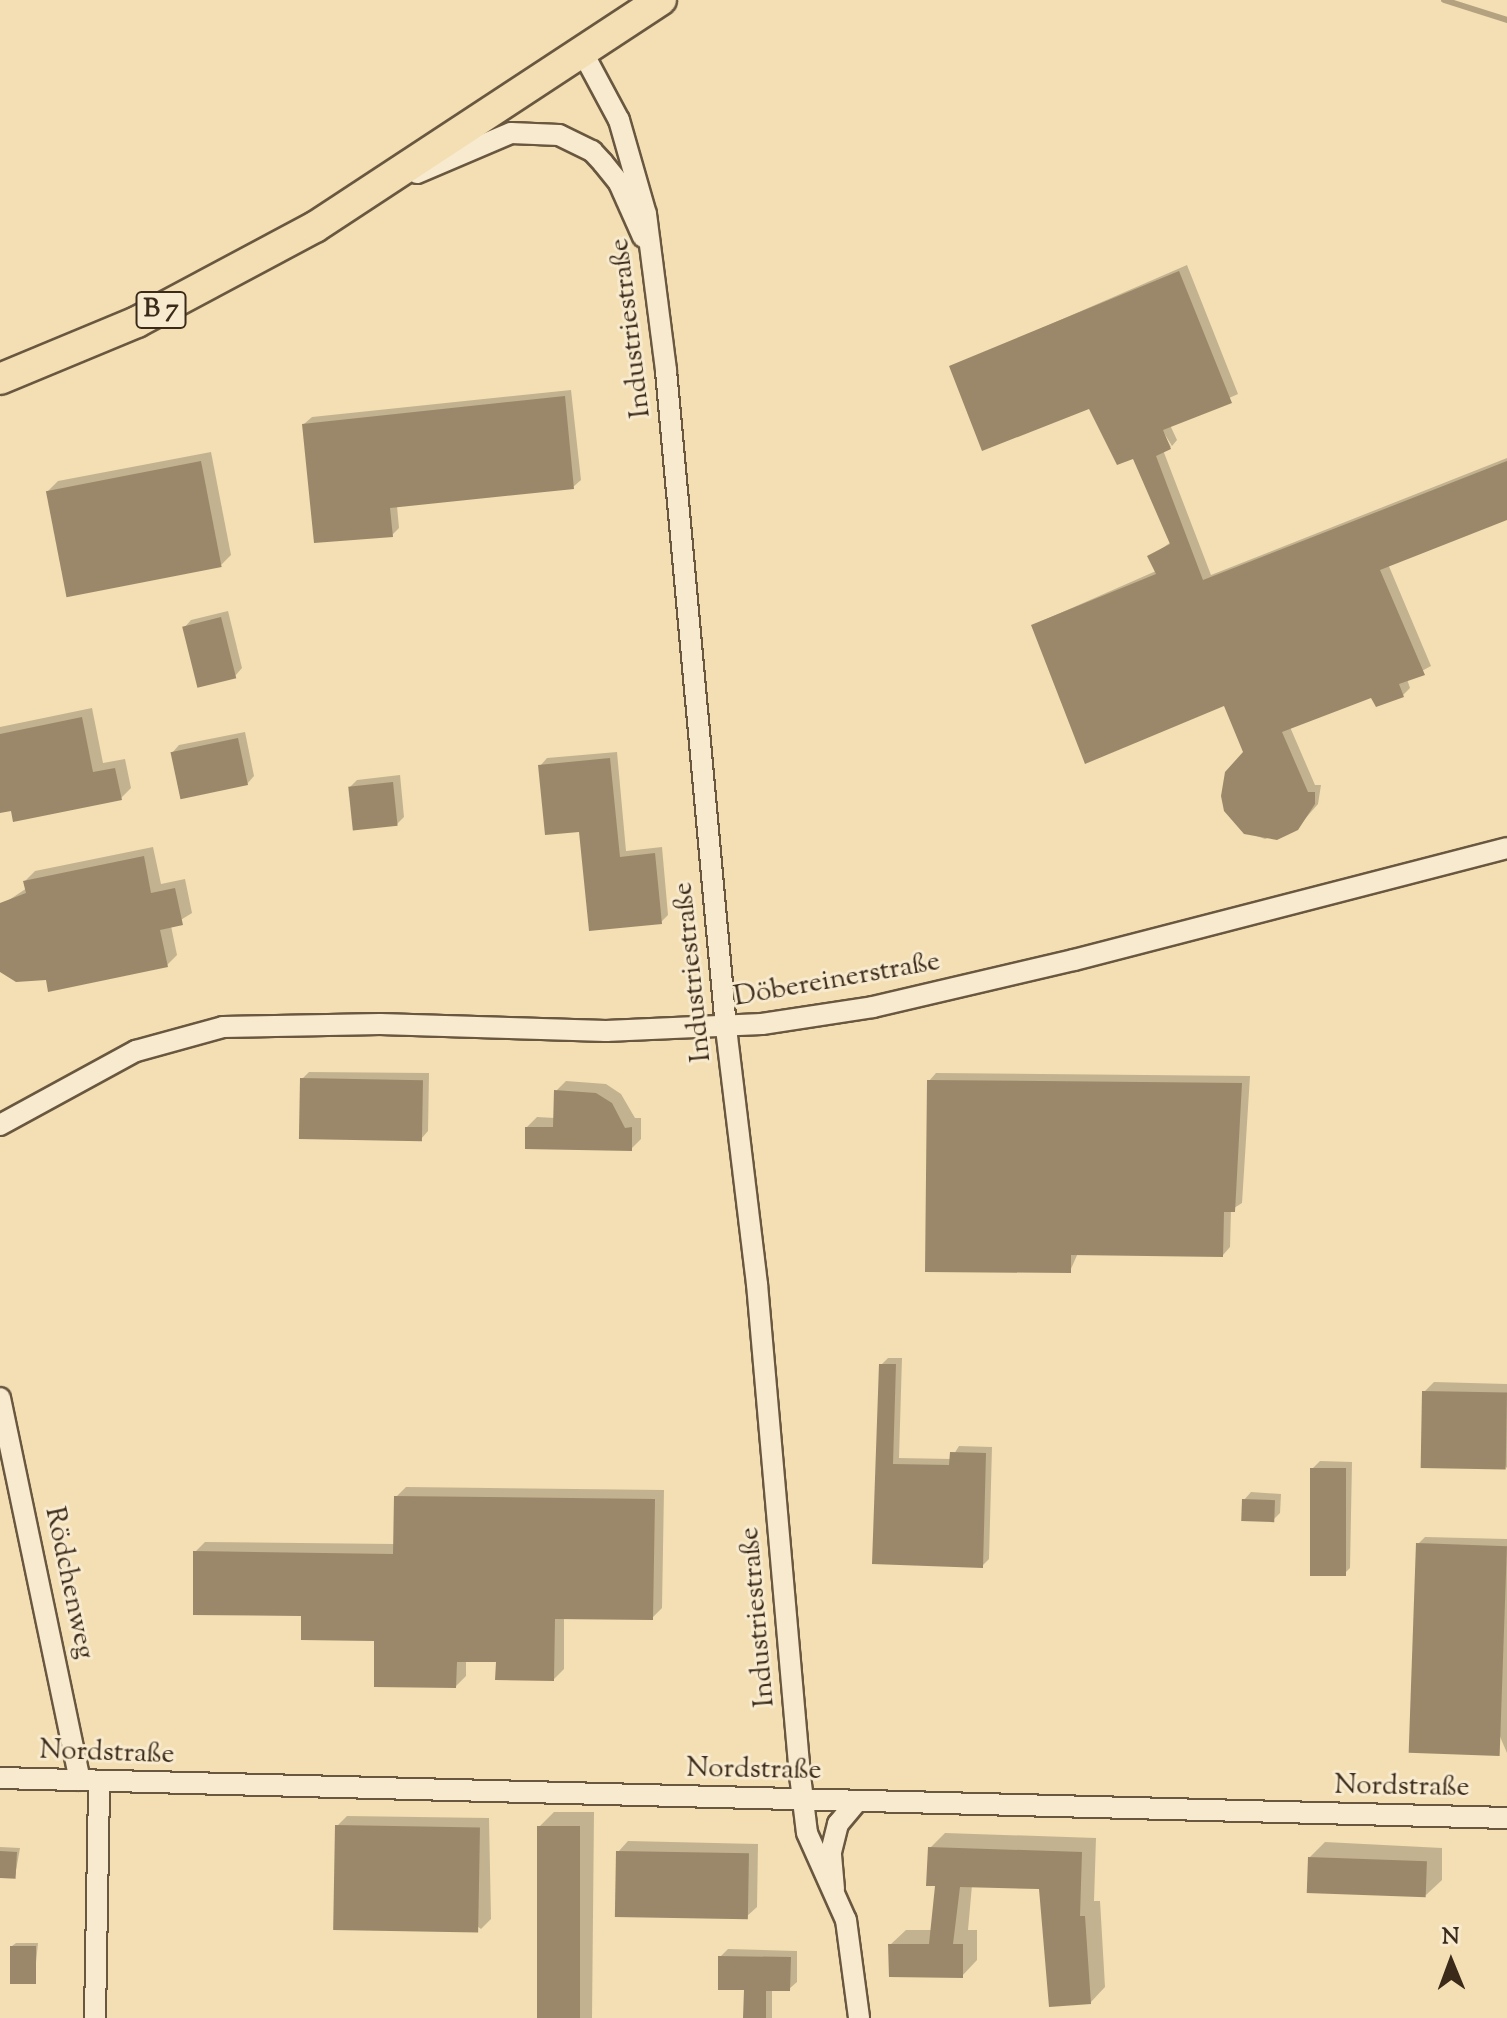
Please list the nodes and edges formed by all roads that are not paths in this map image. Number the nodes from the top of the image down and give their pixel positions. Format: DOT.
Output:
graph roads {
  1 [pos="661,0"];
  2 [pos="583,53"];
  3 [pos="371,194"];
  4 [pos="651,255"];
  5 [pos="0,379"];
  6 [pos="1504,852"];
  7 [pos="726,1028"];
  8 [pos="0,1125"];
  9 [pos="0,1398"];
  10 [pos="0,1778"];
  11 [pos="90,1780"];
  12 [pos="804,1800"];
  13 [pos="857,1801"];
  14 [pos="1507,1818"];
  15 [pos="834,1893"];
  16 [pos="95,2018"];
  17 [pos="859,2018"];
  1 -- 2 [label="main road, B 7"];
  2 -- 3 [label="main road, B 7"];
  2 -- 4 [label="street, Industriestraße"];
  3 -- 4 [label="street"];
  3 -- 5 [label="main road, B 7"];
  4 -- 7 [label="street, Industriestraße"];
  6 -- 7 [label="street, Döbereinerstraße"];
  7 -- 8 [label="street, Döbereinerstraße"];
  7 -- 12 [label="street, Industriestraße"];
  9 -- 11 [label="street, Rödchenweg"];
  10 -- 11 [label="street, Nordstraße"];
  11 -- 12 [label="street, Nordstraße"];
  11 -- 16 [label="street, Rödchenweg"];
  12 -- 13 [label="street, Nordstraße"];
  12 -- 15 [label="street, Industriestraße"];
  13 -- 14 [label="street, Nordstraße"];
  13 -- 15 [label="street, Industriestraße"];
  15 -- 17 [label="street, Industriestraße"];
}
